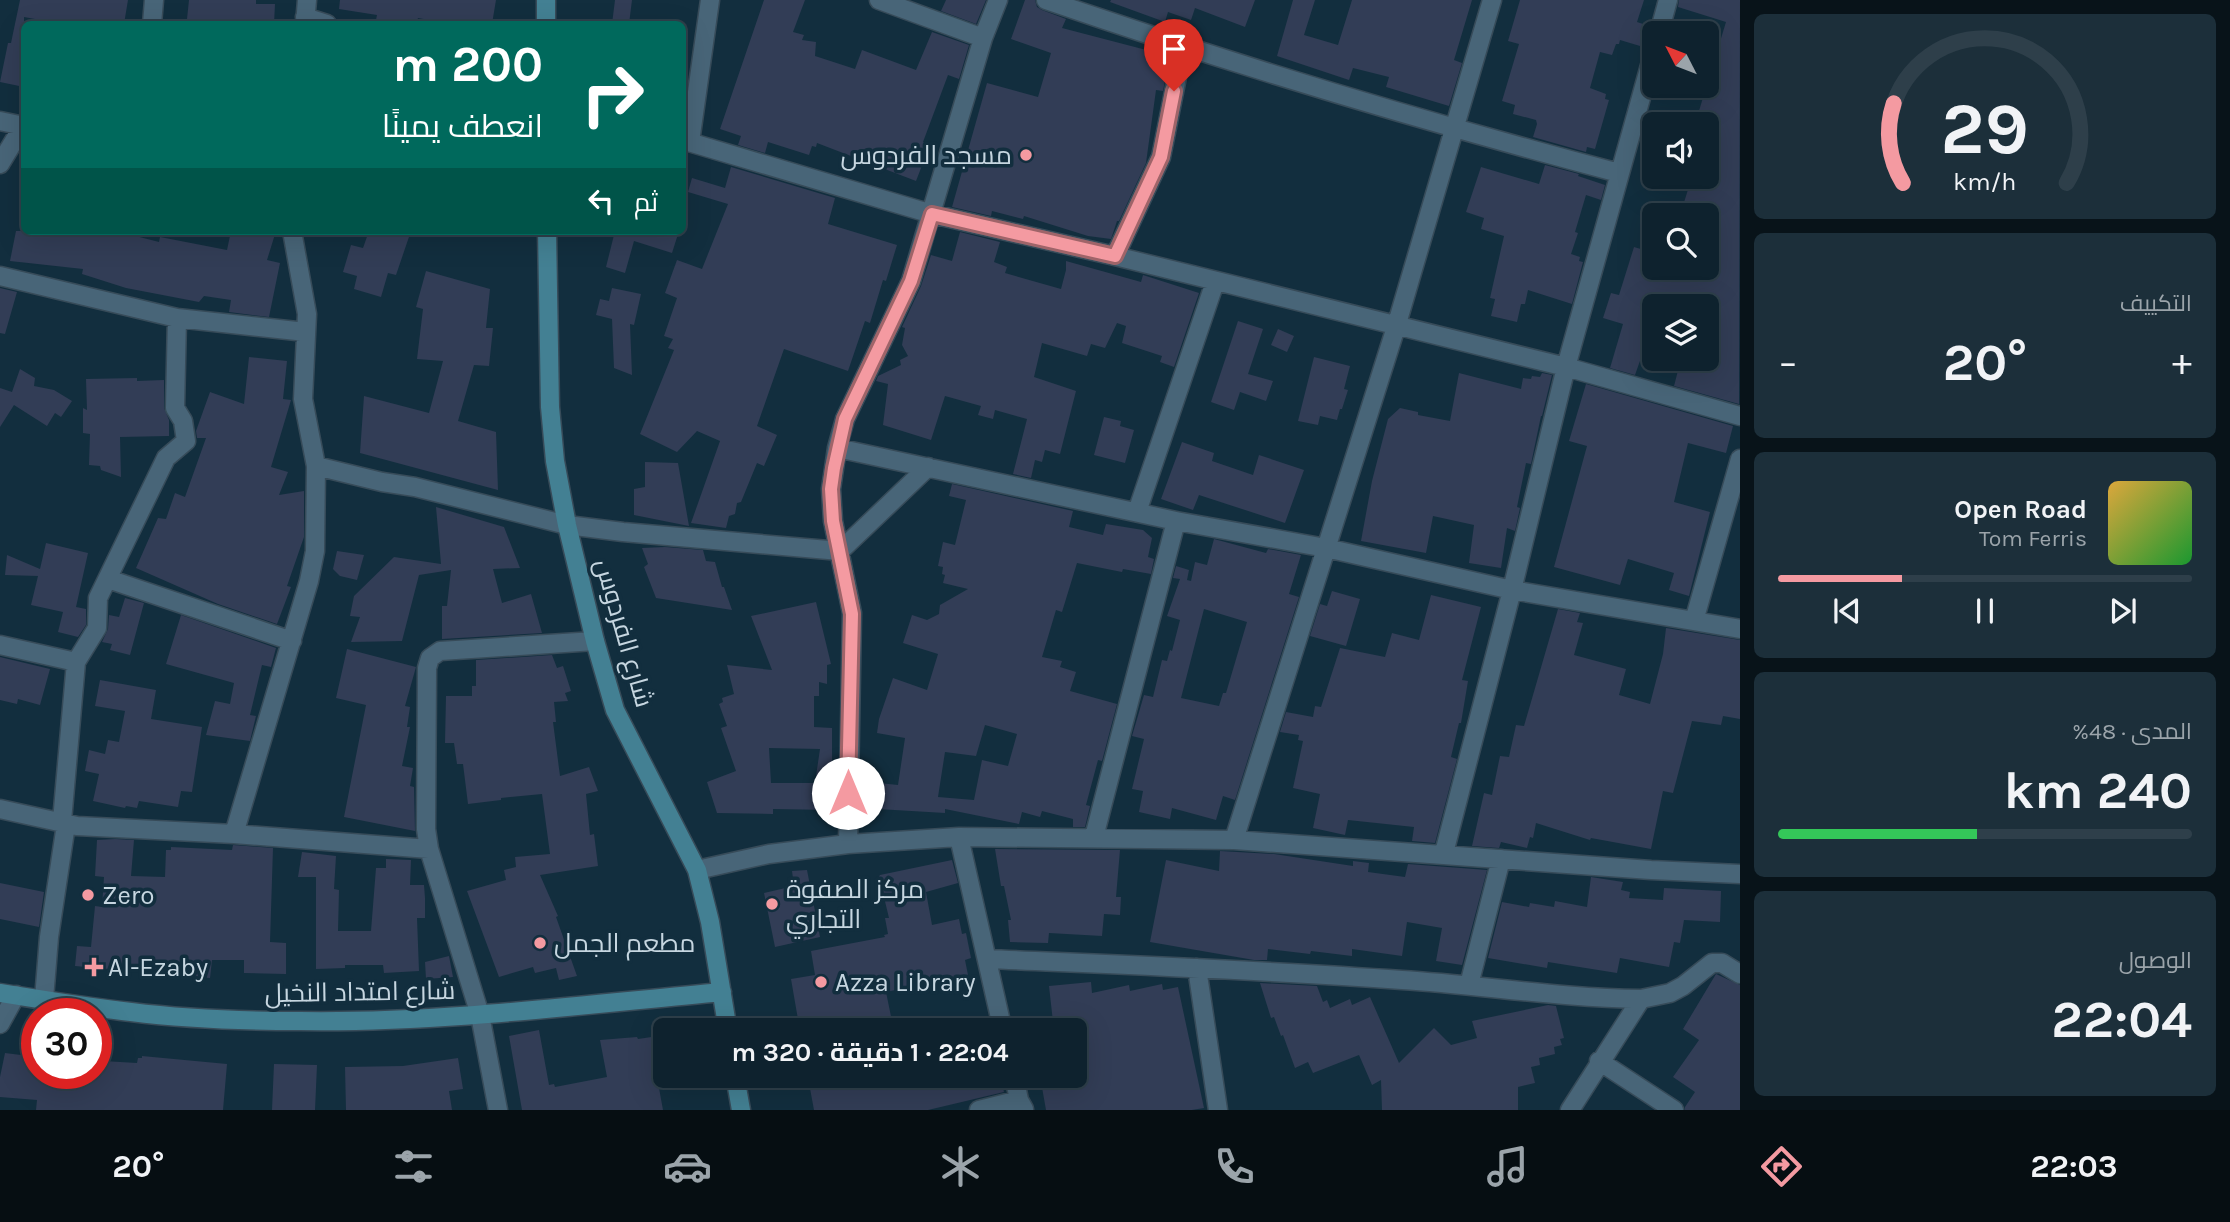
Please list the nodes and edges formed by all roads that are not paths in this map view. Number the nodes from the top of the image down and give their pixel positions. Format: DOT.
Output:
graph roads {
  1 [pos="154,0"];
  2 [pos="546,0"];
  3 [pos="710,0"];
  4 [pos="879,0"];
  5 [pos="998,0"];
  6 [pos="1046,0"];
  7 [pos="1492,0"];
  8 [pos="1668,0"];
  9 [pos="152,21"];
  10 [pos="546,21"];
  11 [pos="1662,21"];
  12 [pos="983,38"];
  13 [pos="1183,47"];
  14 [pos="1642,93"];
  15 [pos="0,121"];
  16 [pos="21,125"];
  17 [pos="1454,130"];
  18 [pos="21,131"];
  19 [pos="686,141"];
  20 [pos="0,164"];
  21 [pos="1619,173"];
  22 [pos="932,214"];
  23 [pos="293,235"];
  24 [pos="547,235"];
  25 [pos="1115,256"];
  26 [pos="0,276"];
  27 [pos="1215,282"];
  28 [pos="177,318"];
  29 [pos="1396,327"];
  30 [pos="306,332"];
  31 [pos="1566,367"];
  32 [pos="1740,415"];
  33 [pos="837,448"];
  34 [pos="1740,459"];
  35 [pos="316,466"];
  36 [pos="928,467"];
  37 [pos="1137,512"];
  38 [pos="1176,521"];
  39 [pos="567,525"];
  40 [pos="1326,548"];
  41 [pos="840,551"];
  42 [pos="108,579"];
  43 [pos="1512,590"];
  44 [pos="1694,621"];
  45 [pos="1740,629"];
  46 [pos="292,641"];
  47 [pos="595,641"];
  48 [pos="0,645"];
  49 [pos="76,662"];
  50 [pos="0,809"];
  51 [pos="62,821"];
  52 [pos="234,834"];
  53 [pos="959,836"];
  54 [pos="1094,837"];
  55 [pos="1234,839"];
  56 [pos="848,844"];
  57 [pos="429,849"];
  58 [pos="1444,853"];
  59 [pos="1501,859"];
  60 [pos="697,870"];
  61 [pos="1740,874"];
  62 [pos="987,959"];
  63 [pos="1197,968"];
  64 [pos="1740,974"];
  65 [pos="1469,985"];
  66 [pos="722,992"];
  67 [pos="8,994"];
  68 [pos="37,998"];
  69 [pos="44,998"];
  70 [pos="1641,999"];
  71 [pos="112,1009"];
  72 [pos="480,1015"];
  73 [pos="726,1018"];
  74 [pos="1000,1018"];
  75 [pos="0,1024"];
  76 [pos="1599,1061"];
  77 [pos="737,1088"];
  78 [pos="1017,1088"];
  79 [pos="1022,1105"];
  80 [pos="498,1110"];
  81 [pos="741,1110"];
  82 [pos="979,1110"];
  83 [pos="1218,1110"];
  84 [pos="1570,1110"];
  85 [pos="1674,1110"];
  1 -- 9 [label="street"];
  2 -- 10 [label="street"];
  3 -- 19 [label="street"];
  4 -- 12 [label="street"];
  5 -- 12 [label="street"];
  6 -- 13 [label="street"];
  7 -- 17 [label="street"];
  8 -- 11 [label="street"];
  12 -- 22 [label="street"];
  13 -- 17 [label="street"];
  13 -- 25 [label="street"];
  14 -- 21 [label="street"];
  15 -- 16 [label="street"];
  17 -- 21 [label="street"];
  17 -- 29 [label="street"];
  18 -- 20 [label="street"];
  19 -- 22 [label="street"];
  21 -- 31 [label="street"];
  22 -- 25 [label="street"];
  22 -- 33 [label="street"];
  23 -- 30 [label="street"];
  24 -- 39 [label="street, شارع الفردوس"];
  25 -- 27 [label="street"];
  26 -- 28 [label="street"];
  27 -- 29 [label="street"];
  27 -- 37 [label="street"];
  28 -- 30 [label="street"];
  28 -- 42 [label="street"];
  29 -- 31 [label="street"];
  29 -- 40 [label="street"];
  30 -- 35 [label="street"];
  31 -- 32 [label="street"];
  31 -- 43 [label="street"];
  33 -- 36 [label="street"];
  33 -- 41 [label="street"];
  34 -- 44 [label="street"];
  35 -- 39 [label="street"];
  35 -- 46 [label="street"];
  36 -- 37 [label="street"];
  36 -- 41 [label="street"];
  37 -- 38 [label="street"];
  38 -- 40 [label="street"];
  38 -- 54 [label="street"];
  39 -- 41 [label="street"];
  39 -- 47 [label="street, شارع الفردوس"];
  40 -- 43 [label="street"];
  40 -- 55 [label="street"];
  41 -- 56 [label="street"];
  42 -- 46 [label="street"];
  42 -- 49 [label="street"];
  43 -- 44 [label="street"];
  43 -- 58 [label="street"];
  44 -- 45 [label="street"];
  46 -- 52 [label="street"];
  47 -- 57 [label="street"];
  47 -- 60 [label="street, شارع الفردوس"];
  48 -- 49 [label="street"];
  49 -- 51 [label="street"];
  50 -- 51 [label="street"];
  51 -- 52 [label="street"];
  51 -- 69 [label="street"];
  52 -- 57 [label="street"];
  53 -- 54 [label="street"];
  53 -- 56 [label="street"];
  53 -- 62 [label="street"];
  54 -- 55 [label="street"];
  55 -- 58 [label="street"];
  56 -- 60 [label="street"];
  57 -- 72 [label="street"];
  58 -- 59 [label="street"];
  59 -- 61 [label="street"];
  59 -- 65 [label="street"];
  60 -- 66 [label="street, شارع الفردوس"];
  62 -- 63 [label="street"];
  62 -- 74 [label="street"];
  63 -- 65 [label="street"];
  63 -- 83 [label="street"];
  64 -- 70 [label="street"];
  65 -- 70 [label="street"];
  66 -- 72 [label="street, شارع امتداد النخيل"];
  66 -- 73 [label="street, شارع الفردوس"];
  67 -- 68 [label="street, شارع امتداد النخيل"];
  67 -- 75 [label="street"];
  70 -- 76 [label="street"];
  71 -- 72 [label="street, شارع امتداد النخيل"];
  72 -- 80 [label="street"];
  76 -- 84 [label="street"];
  76 -- 85 [label="street"];
  77 -- 81 [label="street"];
  78 -- 79 [label="street"];
  79 -- 82 [label="street"];
}
